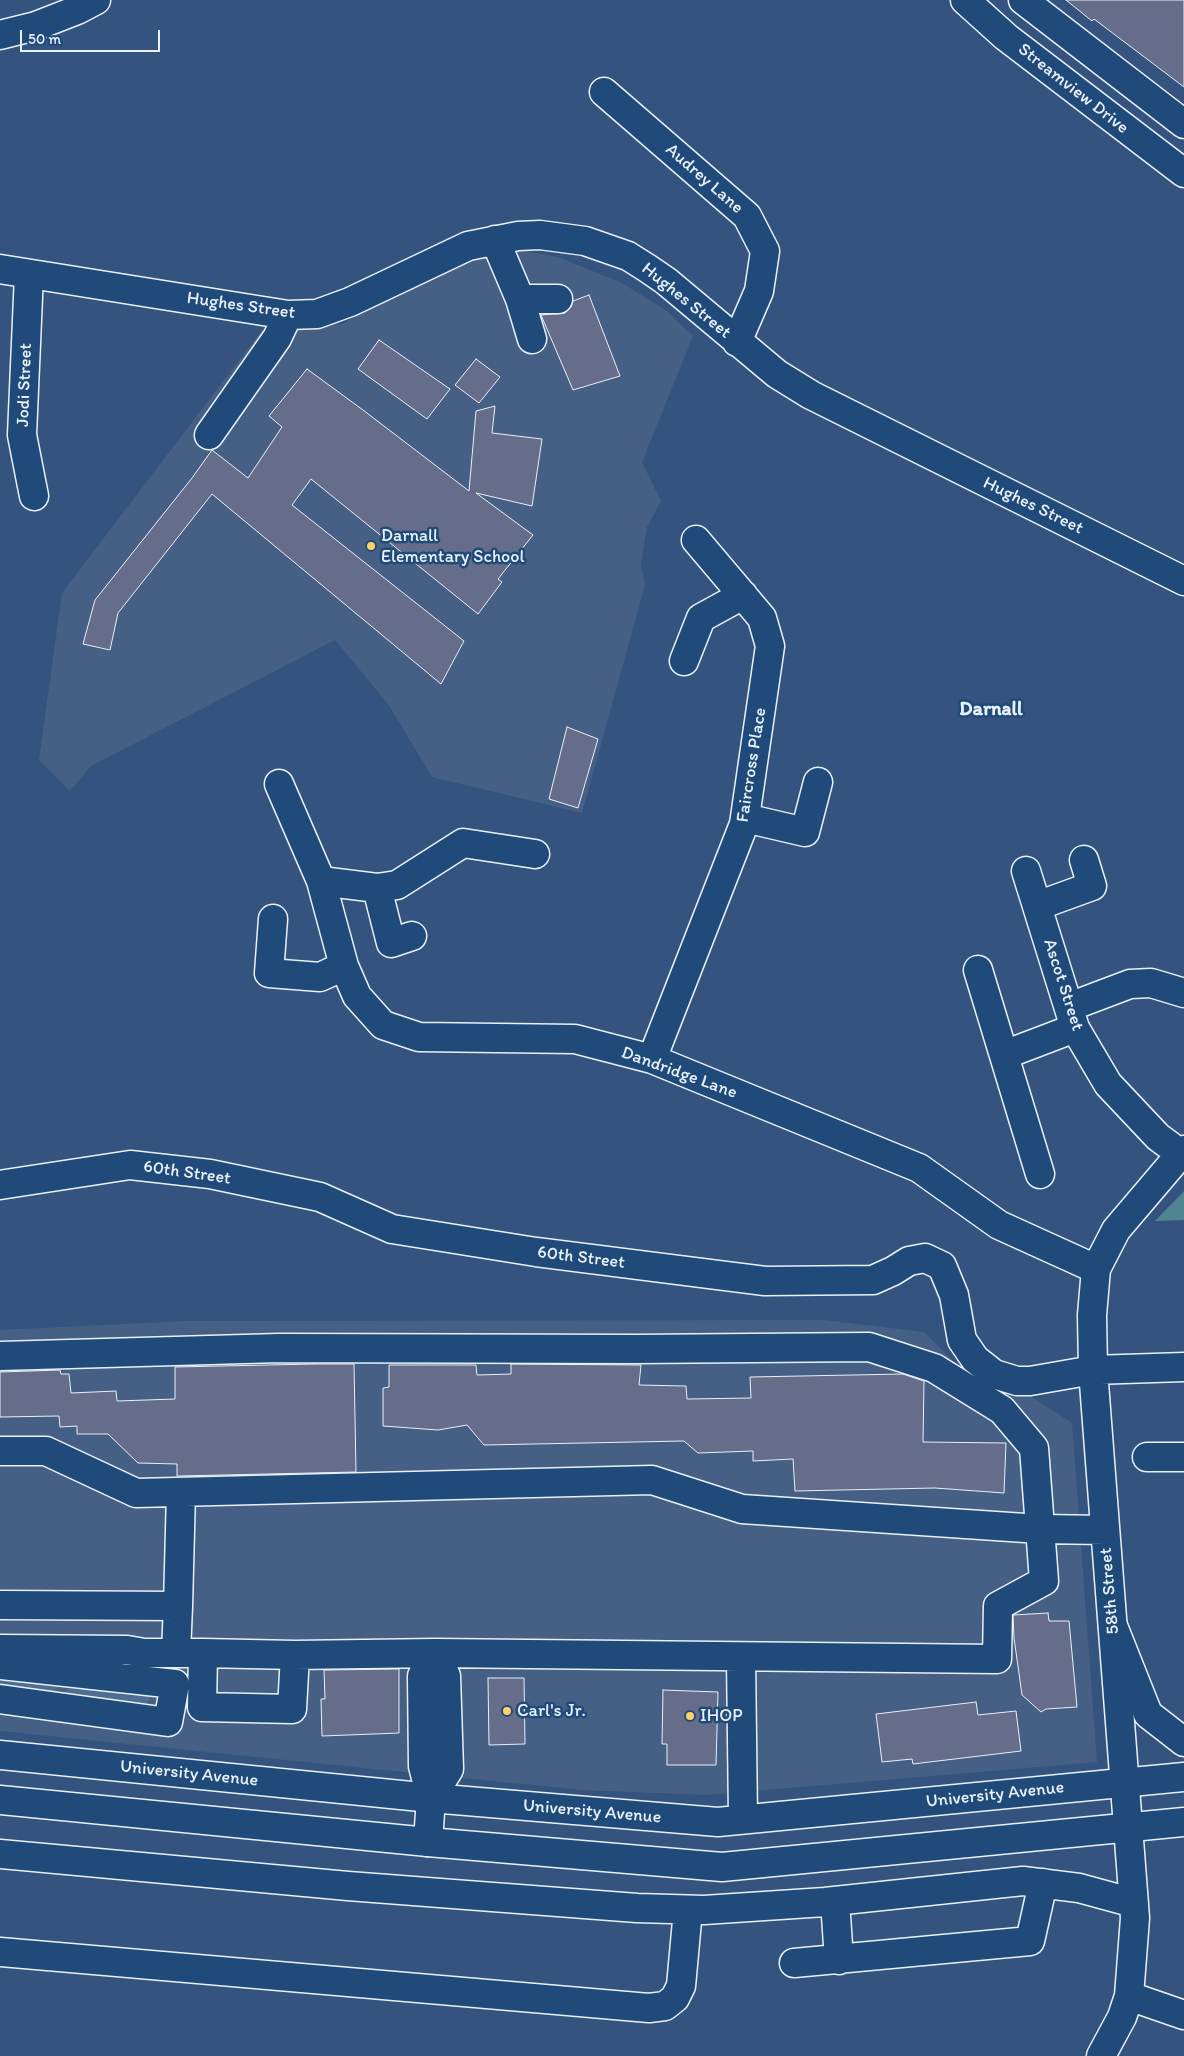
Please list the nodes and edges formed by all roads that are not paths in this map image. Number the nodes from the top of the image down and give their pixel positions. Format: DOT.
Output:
graph roads {
  1 [pos="96,0"];
  2 [pos="965,0"];
  3 [pos="1023,0"];
  4 [pos="0,35"];
  5 [pos="604,92"];
  6 [pos="1184,124"];
  7 [pos="1184,173"];
  8 [pos="495,240"];
  9 [pos="0,269"];
  10 [pos="29,274"];
  11 [pos="520,299"];
  12 [pos="558,299"];
  13 [pos="288,315"];
  14 [pos="532,339"];
  15 [pos="737,342"];
  16 [pos="209,435"];
  17 [pos="34,496"];
  18 [pos="696,540"];
  19 [pos="1184,581"];
  20 [pos="742,595"];
  21 [pos="684,661"];
  22 [pos="818,782"];
  23 [pos="279,784"];
  24 [pos="745,818"];
  25 [pos="535,854"];
  26 [pos="1084,860"];
  27 [pos="1026,871"];
  28 [pos="322,882"];
  29 [pos="377,888"];
  30 [pos="1037,906"];
  31 [pos="273,919"];
  32 [pos="412,936"];
  33 [pos="344,966"];
  34 [pos="978,970"];
  35 [pos="1184,993"];
  36 [pos="1072,1018"];
  37 [pos="1004,1056"];
  38 [pos="652,1059"];
  39 [pos="1182,1152"];
  40 [pos="1040,1174"];
  41 [pos="0,1185"];
  42 [pos="1096,1269"];
  43 [pos="0,1356"];
  44 [pos="1184,1367"];
  45 [pos="1092,1370"];
  46 [pos="0,1451"];
  47 [pos="1184,1456"];
  48 [pos="1147,1457"];
  49 [pos="181,1492"];
  50 [pos="1040,1530"];
  51 [pos="1105,1530"];
  52 [pos="0,1604"];
  53 [pos="178,1606"];
  54 [pos="1113,1626"];
  55 [pos="0,1649"];
  56 [pos="144,1653"];
  57 [pos="176,1653"];
  58 [pos="203,1653"];
  59 [pos="435,1653"];
  60 [pos="295,1656"];
  61 [pos="741,1657"];
  62 [pos="22,1685"];
  63 [pos="119,1696"];
  64 [pos="1184,1742"];
  65 [pos="0,1755"];
  66 [pos="1184,1777"];
  67 [pos="1125,1782"];
  68 [pos="431,1798"];
  69 [pos="0,1800"];
  70 [pos="743,1819"];
  71 [pos="1184,1822"];
  72 [pos="1128,1827"];
  73 [pos="426,1842"];
  74 [pos="0,1854"];
  75 [pos="1043,1883"];
  76 [pos="835,1901"];
  77 [pos="1134,1903"];
  78 [pos="688,1910"];
  79 [pos="0,1952"];
  80 [pos="839,1960"];
  81 [pos="794,1963"];
  82 [pos="1129,1996"];
  83 [pos="1184,2015"];
  84 [pos="1101,2056"];
  1 -- 4 [label="street"];
  2 -- 7 [label="street, Streamview Drive"];
  3 -- 6 [label="street"];
  5 -- 15 [label="street, Audrey Lane"];
  8 -- 11 [label="street"];
  8 -- 13 [label="street, Hughes Street"];
  8 -- 15 [label="street, Hughes Street"];
  9 -- 10 [label="street, Hughes Street"];
  10 -- 13 [label="street, Hughes Street"];
  10 -- 17 [label="street, Jodi Street"];
  11 -- 12 [label="street"];
  11 -- 14 [label="street"];
  13 -- 16 [label="street"];
  15 -- 19 [label="street, Hughes Street"];
  18 -- 20 [label="street, Faircross Place"];
  20 -- 21 [label="street"];
  20 -- 24 [label="street, Faircross Place"];
  22 -- 24 [label="street"];
  23 -- 28 [label="street, Dandridge Lane"];
  24 -- 38 [label="street, Faircross Place"];
  25 -- 29 [label="street"];
  26 -- 30 [label="street"];
  27 -- 30 [label="street, Ascot Street"];
  28 -- 29 [label="street"];
  28 -- 33 [label="street, Dandridge Lane"];
  29 -- 32 [label="street"];
  30 -- 36 [label="street, Ascot Street"];
  31 -- 33 [label="street"];
  33 -- 38 [label="street, Dandridge Lane"];
  34 -- 37 [label="street"];
  35 -- 36 [label="street"];
  36 -- 37 [label="street"];
  36 -- 39 [label="street, Ascot Street"];
  37 -- 40 [label="street"];
  38 -- 42 [label="street, Dandridge Lane"];
  39 -- 42 [label="street, 58th Street"];
  41 -- 45 [label="street, 60th Street"];
  42 -- 45 [label="street, 58th Street"];
  43 -- 50 [label="street"];
  44 -- 45 [label="street, 60th Street"];
  45 -- 51 [label="street, 58th Street"];
  46 -- 49 [label="street"];
  47 -- 48 [label="street"];
  49 -- 50 [label="street"];
  49 -- 53 [label="street"];
  50 -- 51 [label="street"];
  50 -- 61 [label="street"];
  51 -- 54 [label="street, 58th Street"];
  52 -- 53 [label="street"];
  53 -- 57 [label="street"];
  54 -- 64 [label="street"];
  54 -- 67 [label="street, 58th Street"];
  55 -- 56 [label="street"];
  56 -- 57 [label="street"];
  56 -- 63 [label="street"];
  57 -- 58 [label="street"];
  58 -- 60 [label="street"];
  58 -- 60 [label="street"];
  59 -- 60 [label="street"];
  59 -- 61 [label="street"];
  59 -- 68 [label="street"];
  61 -- 70 [label="street"];
  62 -- 63 [label="street"];
  62 -- 63 [label="street"];
  65 -- 68 [label="street, University Avenue"];
  66 -- 67 [label="street, University Avenue"];
  67 -- 70 [label="street, University Avenue"];
  67 -- 72 [label="street, 58th Street"];
  68 -- 70 [label="street, University Avenue"];
  68 -- 73 [label="street"];
  69 -- 73 [label="street"];
  71 -- 72 [label="street"];
  72 -- 73 [label="street"];
  72 -- 77 [label="street, 58th Street"];
  74 -- 78 [label="street"];
  75 -- 76 [label="street"];
  75 -- 77 [label="street"];
  75 -- 80 [label="street"];
  76 -- 78 [label="street"];
  76 -- 80 [label="street"];
  77 -- 82 [label="street, 58th Street"];
  78 -- 79 [label="street"];
  80 -- 81 [label="street"];
  82 -- 83 [label="street"];
  82 -- 84 [label="street, 58th Street"];
}
